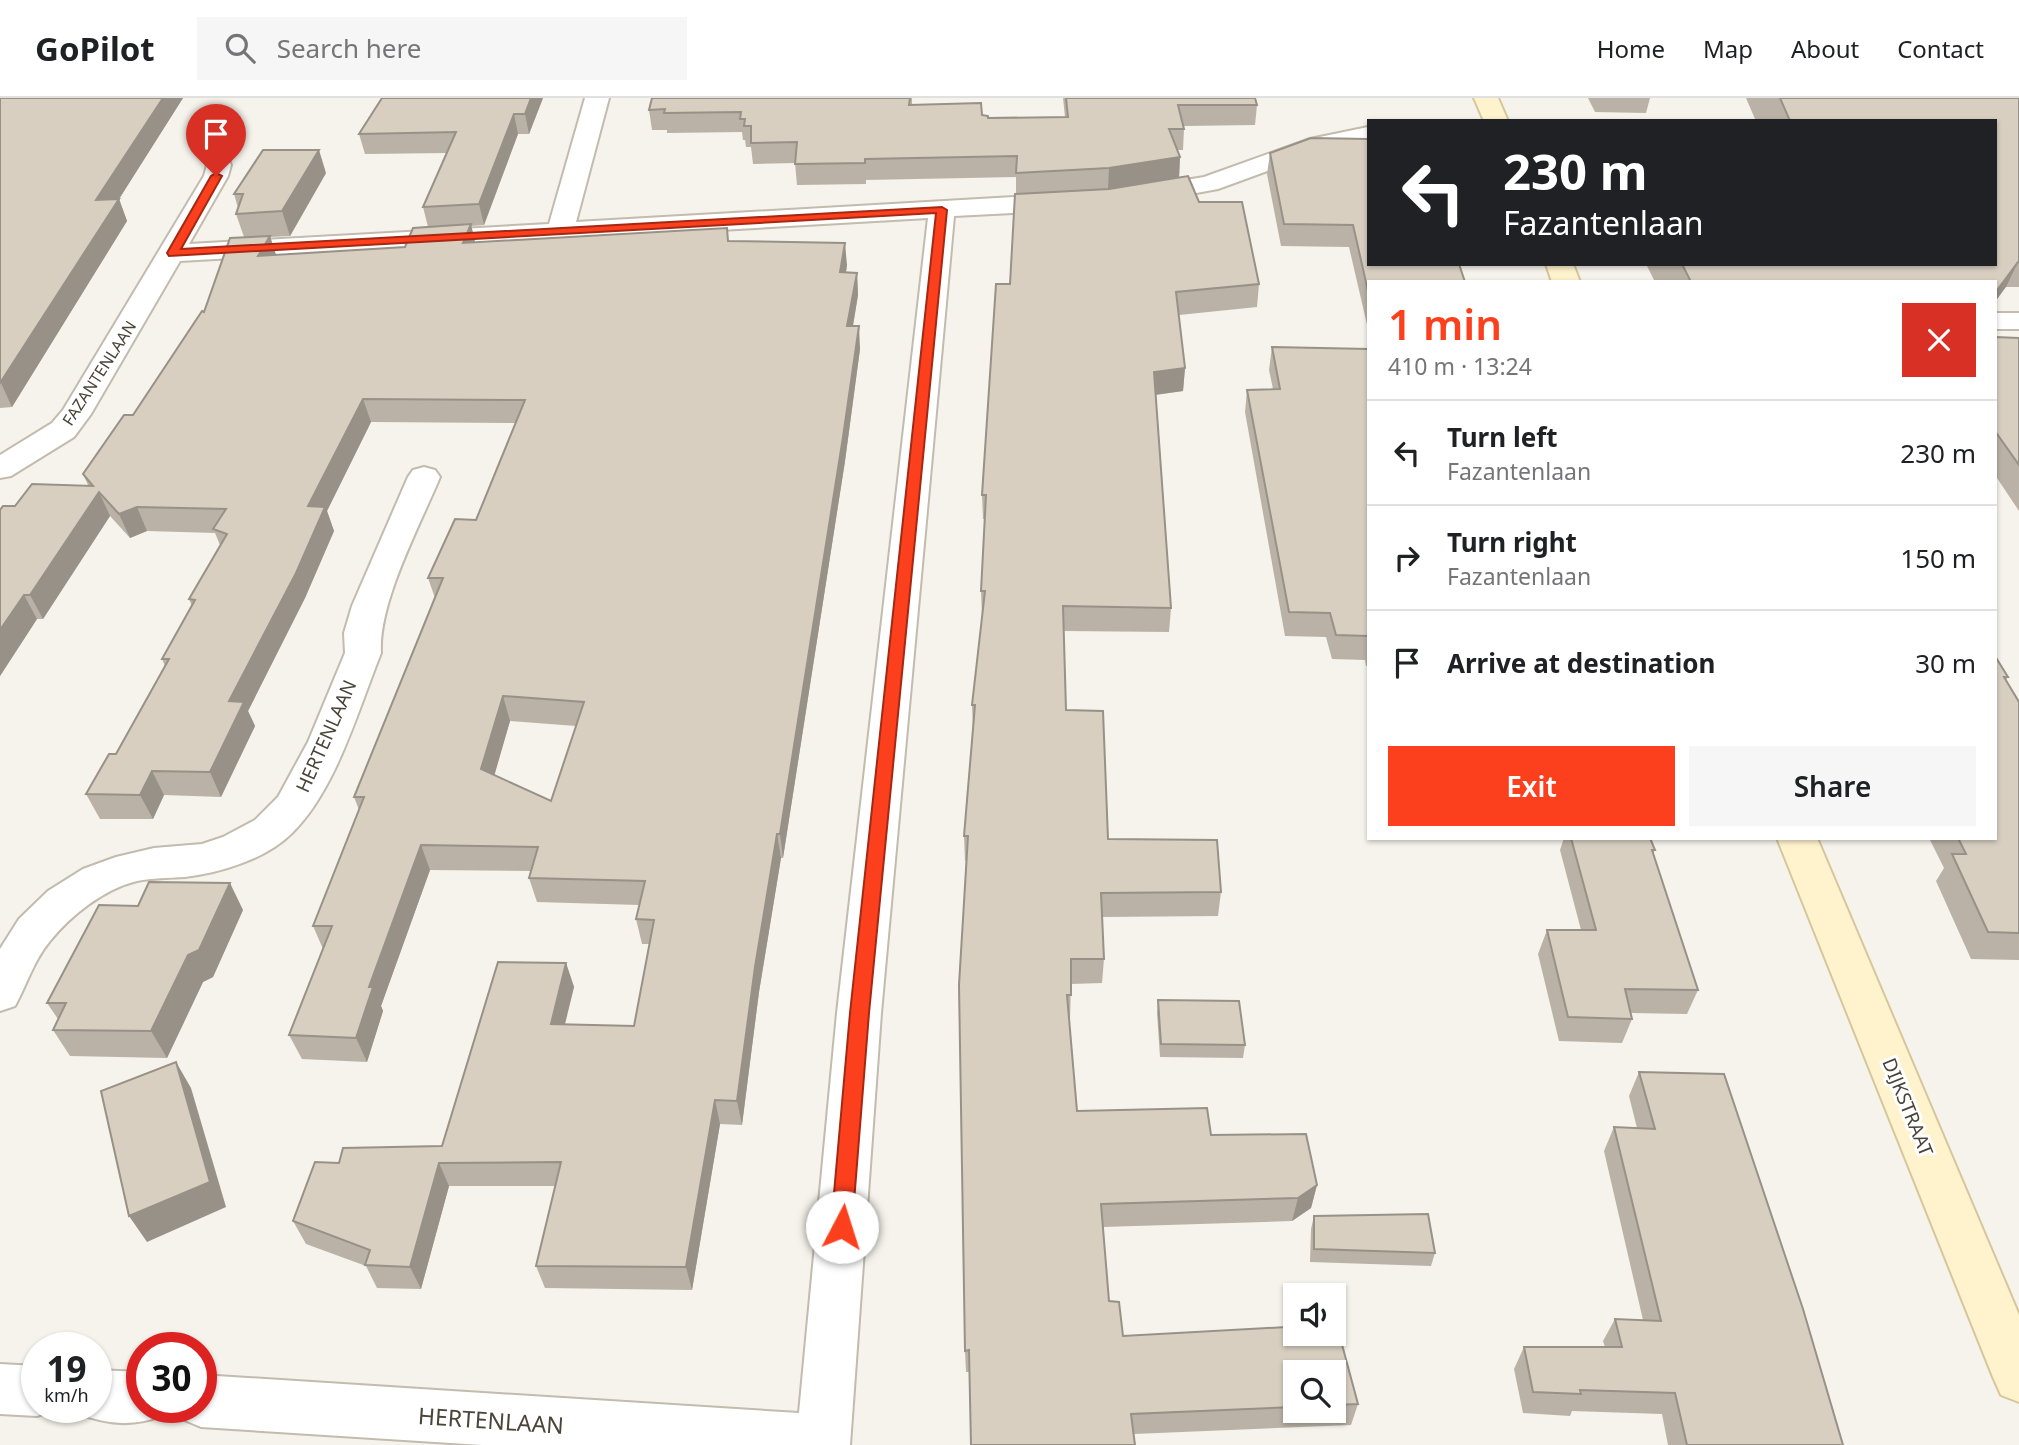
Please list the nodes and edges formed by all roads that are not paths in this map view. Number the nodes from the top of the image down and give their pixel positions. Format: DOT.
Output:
graph roads {
  1 [pos="597,98"];
  2 [pos="1486,98"];
  3 [pos="1495,119"];
  4 [pos="1367,134"];
  5 [pos="216,156"];
  6 [pos="1121,198"];
  7 [pos="1094,200"];
  8 [pos="942,210"];
  9 [pos="560,232"];
  10 [pos="173,253"];
  11 [pos="1997,321"];
  12 [pos="2019,321"];
  13 [pos="0,469"];
  14 [pos="424,477"];
  15 [pos="1798,840"];
  16 [pos="0,994"];
  17 [pos="2019,1377"];
  18 [pos="0,1389"];
  19 [pos="21,1390"];
  20 [pos="217,1402"];
  21 [pos="823,1443"];
  1 -- 9 [label="street"];
  2 -- 3 [label="main road"];
  4 -- 6 [label="street"];
  5 -- 10 [label="street, FAZANTENLAAN"];
  7 -- 8 [label="street"];
  8 -- 9 [label="street"];
  8 -- 21 [label="street"];
  9 -- 10 [label="street"];
  10 -- 13 [label="street, FAZANTENLAAN"];
  11 -- 12 [label="street"];
  14 -- 16 [label="street, HERTENLAAN"];
  15 -- 17 [label="main road, DIJKSTRAAT"];
  18 -- 19 [label="street"];
  20 -- 21 [label="street, HERTENLAAN"];
}
